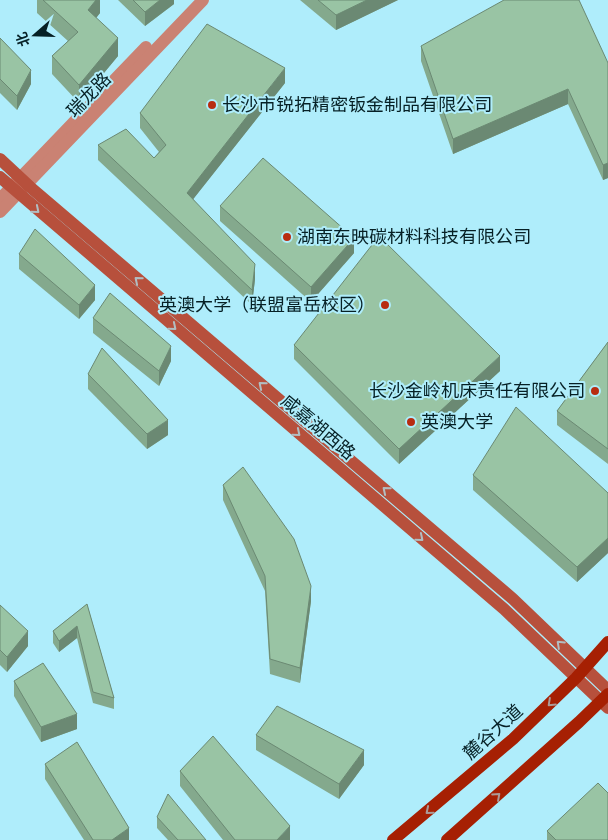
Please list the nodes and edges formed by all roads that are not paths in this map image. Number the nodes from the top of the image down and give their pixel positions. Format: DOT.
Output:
graph roads {
  1 [pos="191,0"];
  2 [pos="203,0"];
  3 [pos="0,159"];
  4 [pos="0,178"];
  5 [pos="24,181"];
  6 [pos="14,191"];
  7 [pos="0,199"];
  8 [pos="0,212"];
  9 [pos="608,642"];
  10 [pos="586,668"];
  11 [pos="576,678"];
  12 [pos="608,690"];
  13 [pos="605,701"];
  14 [pos="394,840"];
  15 [pos="447,840"];
  1 -- 5 [label="street, 瑞龙路"];
  2 -- 5 [label="street, 瑞龙路"];
  3 -- 5 [label="main road, 咸嘉湖西路"];
  4 -- 6 [label="main road, 咸嘉湖西路"];
  5 -- 6 [label="street, 瑞龙路"];
  10 -- 5 [label="main road, 咸嘉湖西路, one-way"];
  6 -- 7 [label="street, 瑞龙路"];
  6 -- 8 [label="street, 瑞龙路"];
  6 -- 11 [label="main road, 咸嘉湖西路, one-way"];
  9 -- 10 [label="main road, 麓谷大道"];
  10 -- 11 [label="main road, 麓谷大道"];
  10 -- 12 [label="main road, 咸嘉湖西路"];
  11 -- 13 [label="main road, 咸嘉湖西路"];
  11 -- 14 [label="main road, 麓谷大道, one-way"];
  15 -- 13 [label="main road, one-way"];
}
